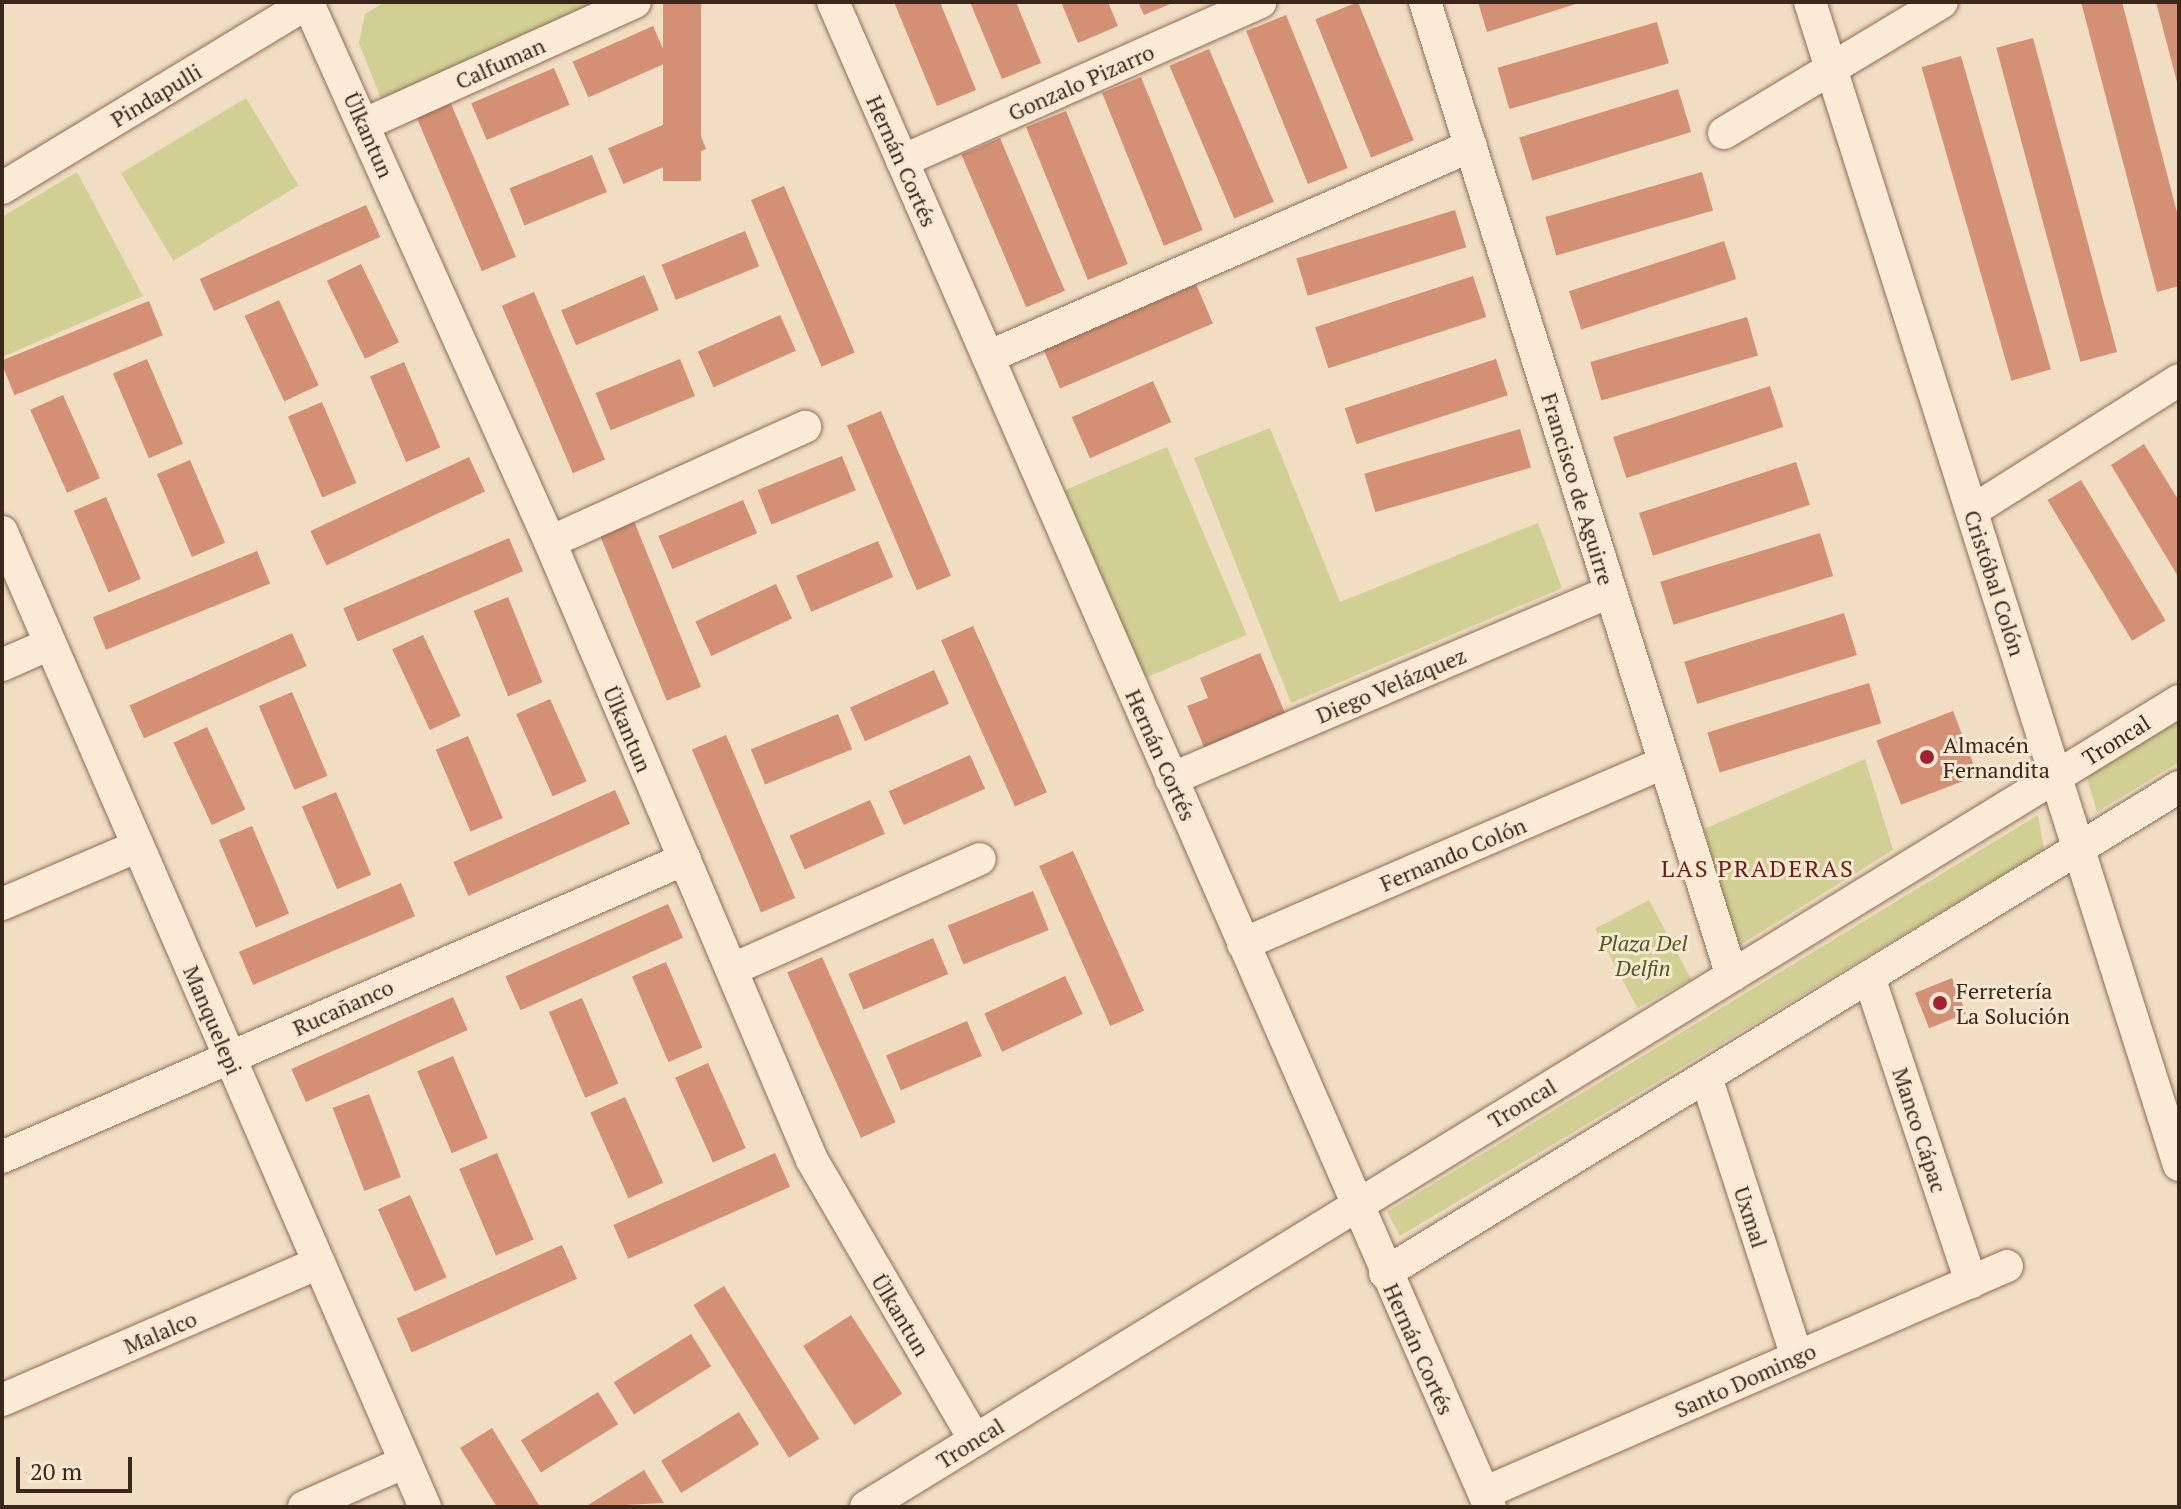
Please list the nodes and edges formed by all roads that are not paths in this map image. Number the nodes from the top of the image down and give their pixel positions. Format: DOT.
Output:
graph roads {
  1 [pos="308,2"];
  2 [pos="635,2"];
  3 [pos="833,2"];
  4 [pos="1260,2"];
  5 [pos="1425,2"];
  6 [pos="1810,2"];
  7 [pos="1942,2"];
  8 [pos="1831,69"];
  9 [pos="365,124"];
  10 [pos="1724,133"];
  11 [pos="1471,146"];
  12 [pos="902,161"];
  13 [pos="2,188"];
  14 [pos="988,357"];
  15 [pos="2179,380"];
  16 [pos="805,427"];
  17 [pos="1972,511"];
  18 [pos="2,532"];
  19 [pos="550,542"];
  20 [pos="1610,592"];
  21 [pos="50,644"];
  22 [pos="2,665"];
  23 [pos="2179,701"];
  24 [pos="1664,763"];
  25 [pos="2056,777"];
  26 [pos="1171,779"];
  27 [pos="2179,787"];
  28 [pos="138,846"];
  29 [pos="2079,848"];
  30 [pos="685,859"];
  31 [pos="980,859"];
  32 [pos="2,904"];
  33 [pos="1243,944"];
  34 [pos="733,969"];
  35 [pos="1732,976"];
  36 [pos="1869,977"];
  37 [pos="230,1058"];
  38 [pos="1706,1077"];
  39 [pos="2,1157"];
  40 [pos="2179,1165"];
  41 [pos="1354,1205"];
  42 [pos="319,1263"];
  43 [pos="2007,1266"];
  44 [pos="1385,1273"];
  45 [pos="1971,1282"];
  46 [pos="1797,1357"];
  47 [pos="2,1400"];
  48 [pos="975,1440"];
  49 [pos="405,1462"];
  50 [pos="1487,1500"];
  51 [pos="304,1507"];
  52 [pos="425,1507"];
  53 [pos="866,1507"];
  1 -- 9 [label="street, Ülkantun"];
  1 -- 13 [label="street, Pindapulli"];
  2 -- 9 [label="street, Calfuman"];
  3 -- 12 [label="street, Hernán Cortés"];
  4 -- 12 [label="street, Gonzalo Pizarro"];
  5 -- 11 [label="street, Francisco de Aguirre"];
  6 -- 8 [label="street, Cristóbal Colón"];
  7 -- 8 [label="street"];
  8 -- 10 [label="street"];
  8 -- 17 [label="street, Cristóbal Colón"];
  9 -- 19 [label="street, Ülkantun"];
  11 -- 14 [label="street"];
  11 -- 20 [label="street, Francisco de Aguirre"];
  12 -- 14 [label="street, Hernán Cortés"];
  14 -- 26 [label="street, Hernán Cortés"];
  15 -- 17 [label="street"];
  16 -- 19 [label="street"];
  17 -- 25 [label="street, Cristóbal Colón"];
  18 -- 21 [label="street, Manquelepi"];
  19 -- 30 [label="street, Ülkantun"];
  20 -- 24 [label="street, Francisco de Aguirre"];
  20 -- 26 [label="street, Diego Velázquez"];
  21 -- 22 [label="street"];
  21 -- 28 [label="street, Manquelepi"];
  23 -- 25 [label="street, Troncal"];
  24 -- 33 [label="street, Fernando Colón"];
  24 -- 35 [label="street, Francisco de Aguirre"];
  25 -- 29 [label="street, Cristóbal Colón"];
  25 -- 35 [label="street, Troncal"];
  26 -- 33 [label="street, Hernán Cortés"];
  27 -- 29 [label="street"];
  28 -- 32 [label="street"];
  28 -- 37 [label="street, Manquelepi"];
  29 -- 36 [label="street"];
  29 -- 40 [label="street, Cristóbal Colón"];
  30 -- 34 [label="street, Ülkantun"];
  30 -- 37 [label="street, Rucañanco"];
  31 -- 34 [label="street"];
  33 -- 41 [label="street, Hernán Cortés"];
  34 -- 48 [label="street, Ülkantun"];
  35 -- 41 [label="street, Troncal"];
  36 -- 38 [label="street"];
  36 -- 45 [label="street, Manco Cápac"];
  37 -- 39 [label="street, Rucañanco"];
  37 -- 42 [label="street, Manquelepi"];
  38 -- 44 [label="street"];
  38 -- 46 [label="street, Uxmal"];
  41 -- 44 [label="street, Hernán Cortés"];
  41 -- 48 [label="street, Troncal"];
  42 -- 47 [label="street, Malalco"];
  42 -- 49 [label="street, Manquelepi"];
  43 -- 45 [label="street, Santo Domingo"];
  44 -- 50 [label="street, Hernán Cortés"];
  45 -- 46 [label="street, Santo Domingo"];
  46 -- 50 [label="street, Santo Domingo"];
  48 -- 53 [label="street, Troncal"];
  49 -- 51 [label="street"];
  49 -- 52 [label="street, Manquelepi"];
}
